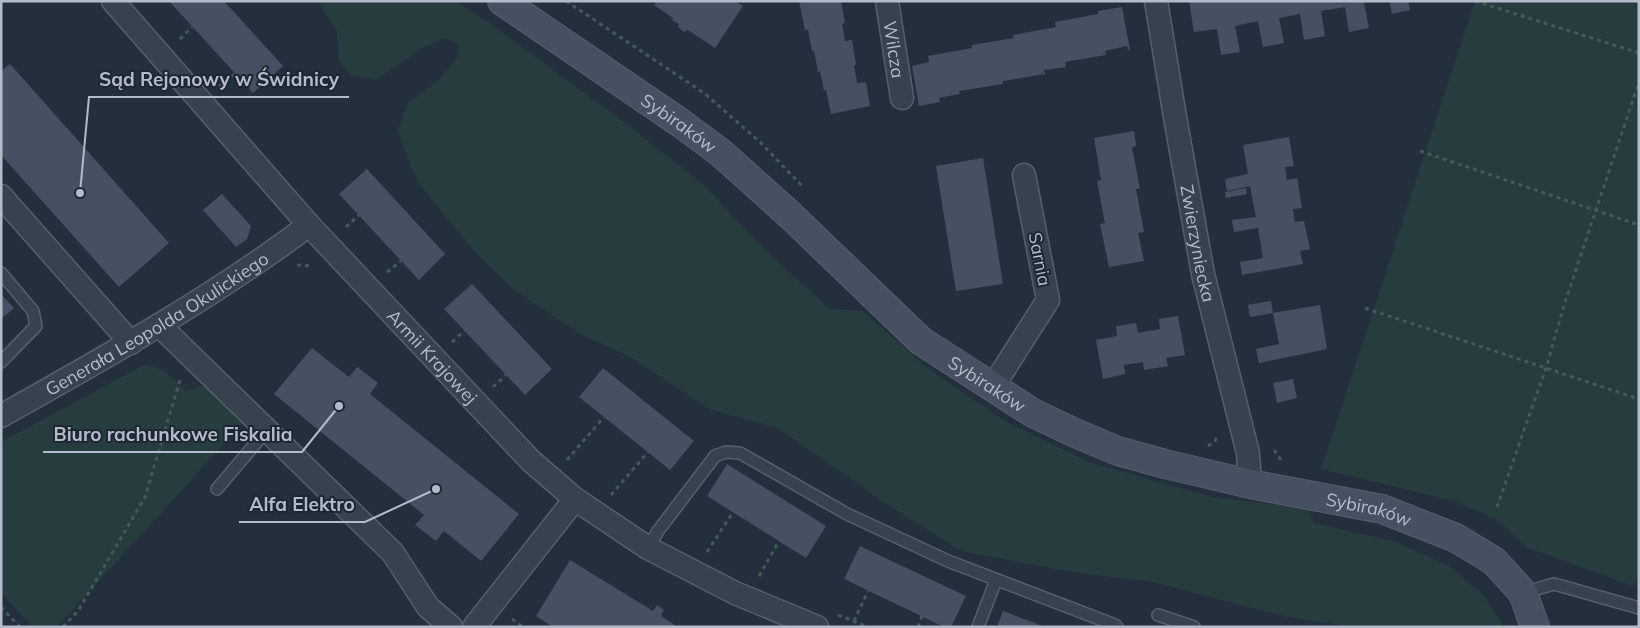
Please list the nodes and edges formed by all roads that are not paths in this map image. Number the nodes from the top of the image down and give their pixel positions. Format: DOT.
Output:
graph roads {
  1 [pos="113,1"];
  2 [pos="502,1"];
  3 [pos="887,1"];
  4 [pos="1156,1"];
  5 [pos="902,98"];
  6 [pos="1024,175"];
  7 [pos="1,196"];
  8 [pos="309,225"];
  9 [pos="1,273"];
  10 [pos="159,325"];
  11 [pos="131,343"];
  12 [pos="1,362"];
  13 [pos="992,388"];
  14 [pos="1,416"];
  15 [pos="267,430"];
  16 [pos="1250,484"];
  17 [pos="217,489"];
  18 [pos="575,499"];
  19 [pos="648,548"];
  20 [pos="996,580"];
  21 [pos="1523,593"];
  22 [pos="1639,608"];
  23 [pos="1158,615"];
  24 [pos="451,627"];
  25 [pos="474,627"];
  26 [pos="817,627"];
  27 [pos="978,627"];
  28 [pos="1117,627"];
  29 [pos="1194,627"];
  30 [pos="1535,627"];
  1 -- 8 [label="street, Armii Krajowej"];
  2 -- 13 [label="street, Sybiraków"];
  3 -- 5 [label="street, Wilcza"];
  4 -- 16 [label="street, Zwierzyniecka"];
  6 -- 13 [label="street, Sarnia"];
  7 -- 11 [label="street"];
  8 -- 10 [label="street, Generała Leopolda Okulickiego"];
  8 -- 18 [label="street, Armii Krajowej"];
  9 -- 12 [label="lane"];
  10 -- 11 [label="street, Generała Leopolda Okulickiego"];
  10 -- 15 [label="street"];
  11 -- 14 [label="street, Generała Leopolda Okulickiego"];
  13 -- 16 [label="street, Sybiraków"];
  15 -- 17 [label="lane"];
  15 -- 24 [label="street"];
  16 -- 21 [label="street, Sybiraków"];
  18 -- 19 [label="street, Armii Krajowej"];
  18 -- 25 [label="street"];
  19 -- 20 [label="lane"];
  19 -- 26 [label="street, Armii Krajowej"];
  20 -- 27 [label="lane"];
  20 -- 28 [label="lane"];
  21 -- 22 [label="lane"];
  21 -- 30 [label="street, Sybiraków"];
  23 -- 29 [label="lane"];
}
